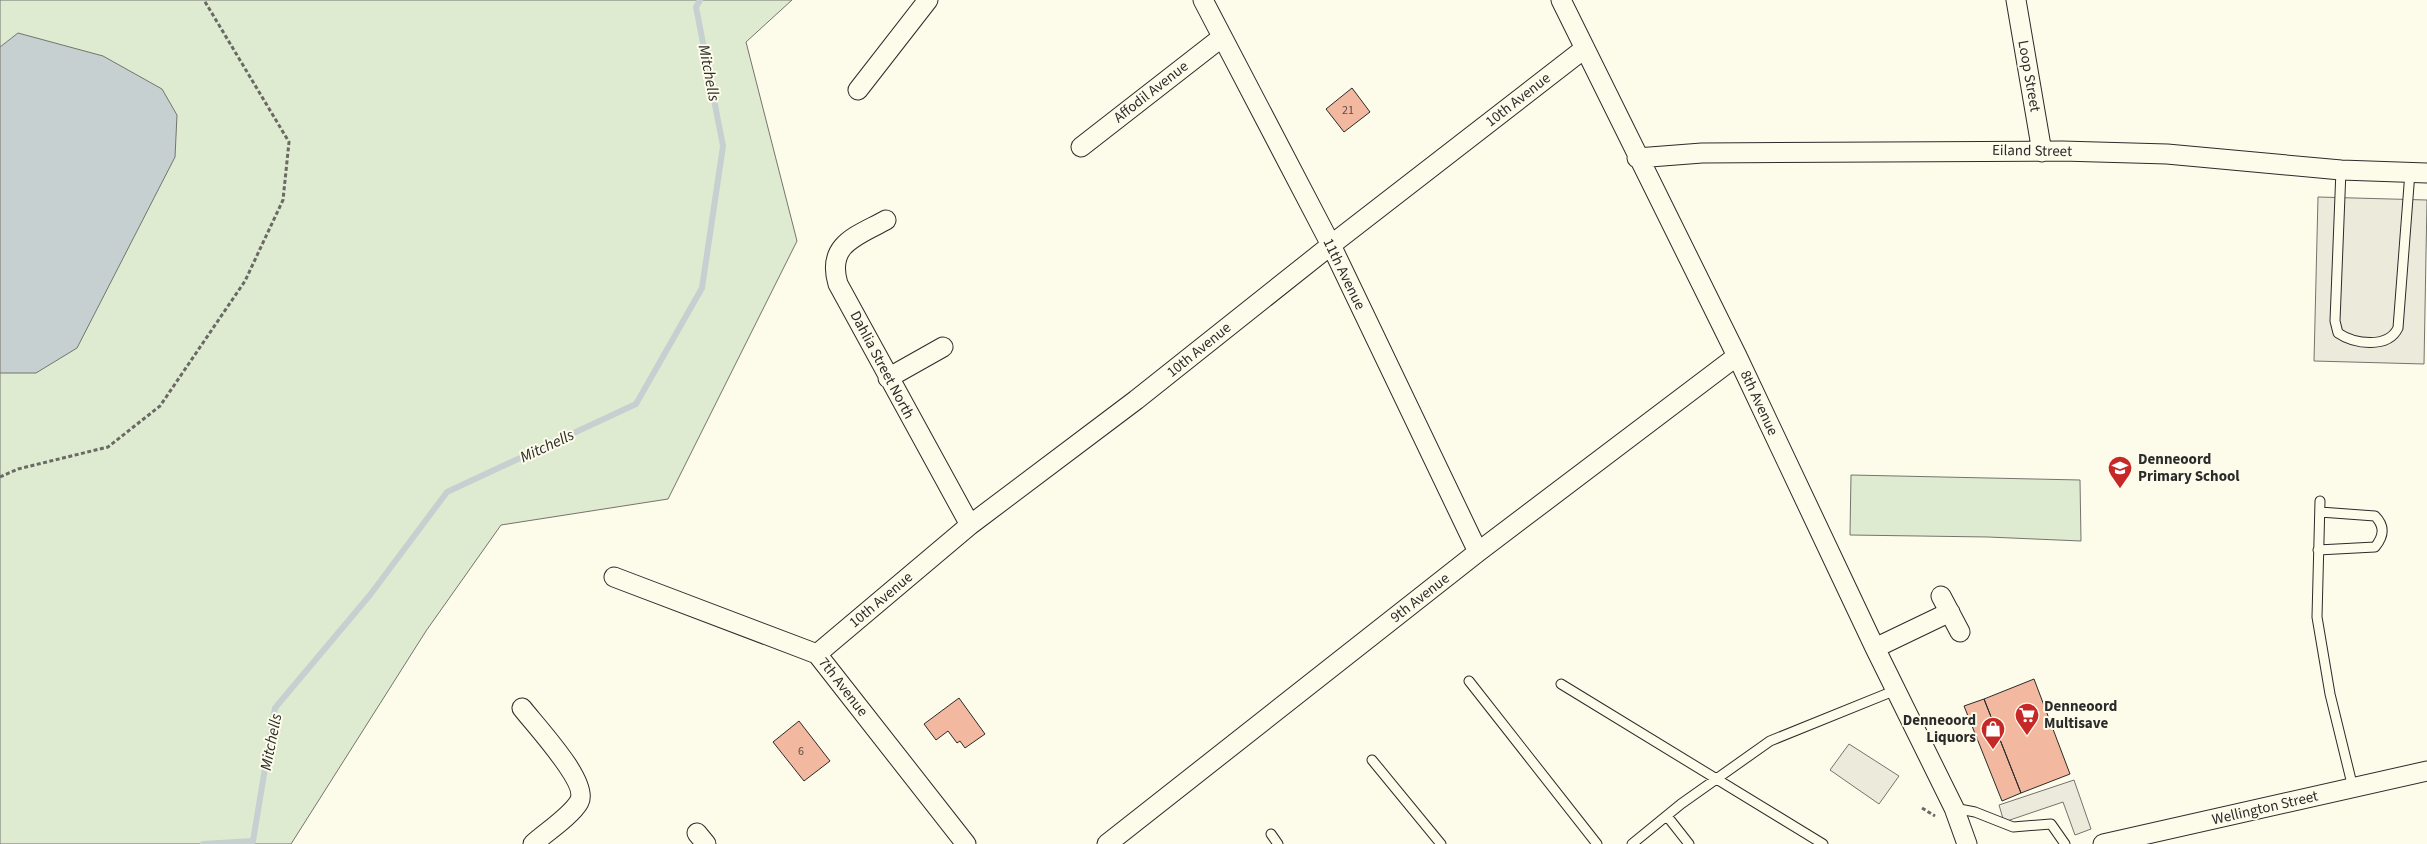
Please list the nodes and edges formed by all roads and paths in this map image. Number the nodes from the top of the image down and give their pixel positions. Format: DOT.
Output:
graph roads {
  1 [pos="204,0"];
  2 [pos="928,0"];
  3 [pos="1203,0"];
  4 [pos="1561,0"];
  5 [pos="2016,0"];
  6 [pos="1221,38"];
  7 [pos="1584,49"];
  8 [pos="858,90"];
  9 [pos="1081,146"];
  10 [pos="2042,152"];
  11 [pos="1637,158"];
  12 [pos="2341,170"];
  13 [pos="2418,172"];
  14 [pos="886,220"];
  15 [pos="1331,245"];
  16 [pos="944,347"];
  17 [pos="1737,356"];
  18 [pos="888,378"];
  19 [pos="0,477"];
  20 [pos="2320,501"];
  21 [pos="2320,512"];
  22 [pos="970,525"];
  23 [pos="2318,550"];
  24 [pos="1478,552"];
  25 [pos="614,578"];
  26 [pos="1941,596"];
  27 [pos="1950,612"];
  28 [pos="1960,632"];
  29 [pos="1875,648"];
  30 [pos="817,654"];
  31 [pos="1468,681"];
  32 [pos="1561,684"];
  33 [pos="1896,690"];
  34 [pos="522,708"];
  35 [pos="1372,760"];
  36 [pos="2427,771"];
  37 [pos="1717,778"];
  38 [pos="2353,788"];
  39 [pos="1954,808"];
  40 [pos="1667,816"];
  41 [pos="1270,834"];
  42 [pos="532,844"];
  43 [pos="966,844"];
  44 [pos="1107,844"];
  45 [pos="1278,844"];
  46 [pos="1441,844"];
  47 [pos="1598,844"];
  48 [pos="1632,844"];
  49 [pos="1689,844"];
  50 [pos="1823,844"];
  51 [pos="1968,844"];
  52 [pos="1983,844"];
  53 [pos="2065,844"];
  54 [pos="2103,844"];
  1 -- 19 [label="path"];
  2 -- 8 [label="street"];
  3 -- 6 [label="street, 11th Avenue"];
  4 -- 7 [label="street, 8th Avenue"];
  5 -- 10 [label="street, Loop Street"];
  6 -- 9 [label="street, Affodil Avenue"];
  6 -- 15 [label="street, 11th Avenue"];
  7 -- 11 [label="street, 8th Avenue"];
  7 -- 15 [label="street, 10th Avenue"];
  10 -- 11 [label="street, Eiland Street"];
  10 -- 12 [label="street, Eiland Street"];
  11 -- 17 [label="street, 8th Avenue"];
  12 -- 13 [label="street, Eiland Street"];
  12 -- 13 [label="lane"];
  14 -- 18 [label="street, Dahlia Street North"];
  15 -- 22 [label="street, 10th Avenue"];
  15 -- 24 [label="street, 11th Avenue"];
  16 -- 18 [label="street"];
  17 -- 24 [label="street, 9th Avenue"];
  17 -- 29 [label="street, 8th Avenue"];
  18 -- 22 [label="street, Dahlia Street North"];
  20 -- 21 [label="lane"];
  21 -- 23 [label="lane"];
  21 -- 23 [label="lane"];
  22 -- 30 [label="street, 10th Avenue"];
  23 -- 38 [label="lane"];
  24 -- 44 [label="street, 9th Avenue"];
  25 -- 30 [label="street, 7th Avenue"];
  26 -- 27 [label="street"];
  27 -- 28 [label="street"];
  27 -- 29 [label="street"];
  29 -- 33 [label="street, 8th Avenue"];
  30 -- 43 [label="street, 7th Avenue"];
  31 -- 47 [label="lane"];
  32 -- 37 [label="lane"];
  33 -- 37 [label="lane"];
  33 -- 39 [label="street, 8th Avenue"];
  34 -- 42 [label="street"];
  35 -- 46 [label="lane"];
  36 -- 38 [label="street, Wellington Street"];
  37 -- 40 [label="lane"];
  37 -- 50 [label="lane"];
  38 -- 54 [label="street, Wellington Street"];
  39 -- 51 [label="street, 8th Avenue"];
  39 -- 52 [label="street, 8th Avenue"];
  39 -- 53 [label="lane"];
  40 -- 48 [label="lane"];
  40 -- 49 [label="lane"];
  41 -- 45 [label="lane"];
}
